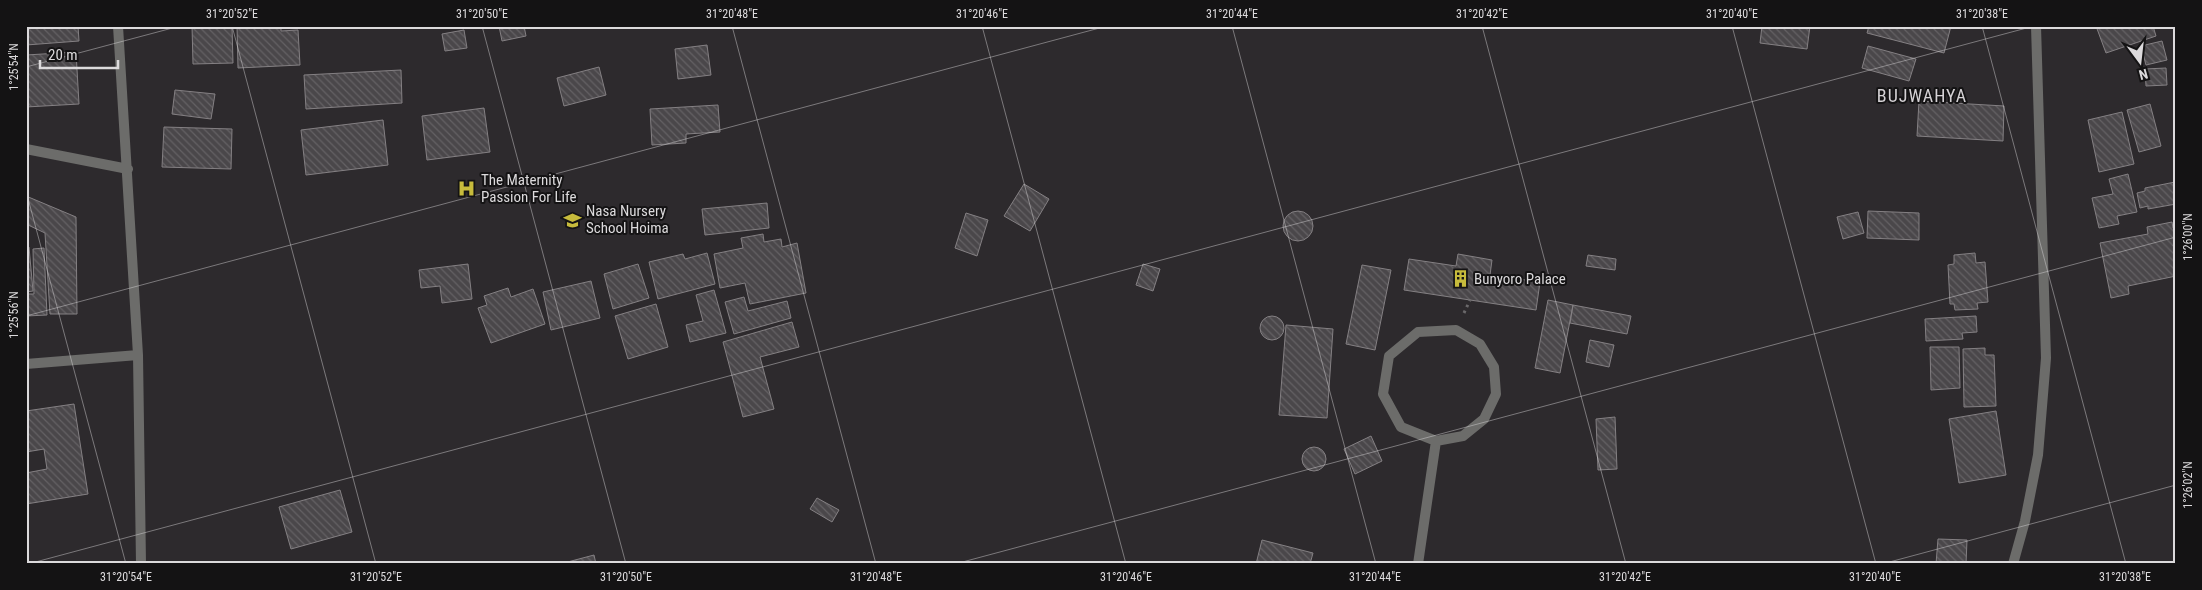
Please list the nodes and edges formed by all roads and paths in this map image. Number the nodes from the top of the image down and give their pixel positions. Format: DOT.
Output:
graph roads {
  1 [pos="118,26"];
  2 [pos="2036,26"];
  3 [pos="26,149"];
  4 [pos="128,169"];
  5 [pos="138,355"];
  6 [pos="26,364"];
  7 [pos="1436,441"];
  8 [pos="141,564"];
  9 [pos="1418,564"];
  10 [pos="2013,564"];
  1 -- 4 [label="street"];
  2 -- 10 [label="street"];
  3 -- 4 [label="street"];
  4 -- 5 [label="street"];
  5 -- 6 [label="street"];
  5 -- 8 [label="street"];
  7 -- 7 [label="street"];
  7 -- 9 [label="street"];
}
